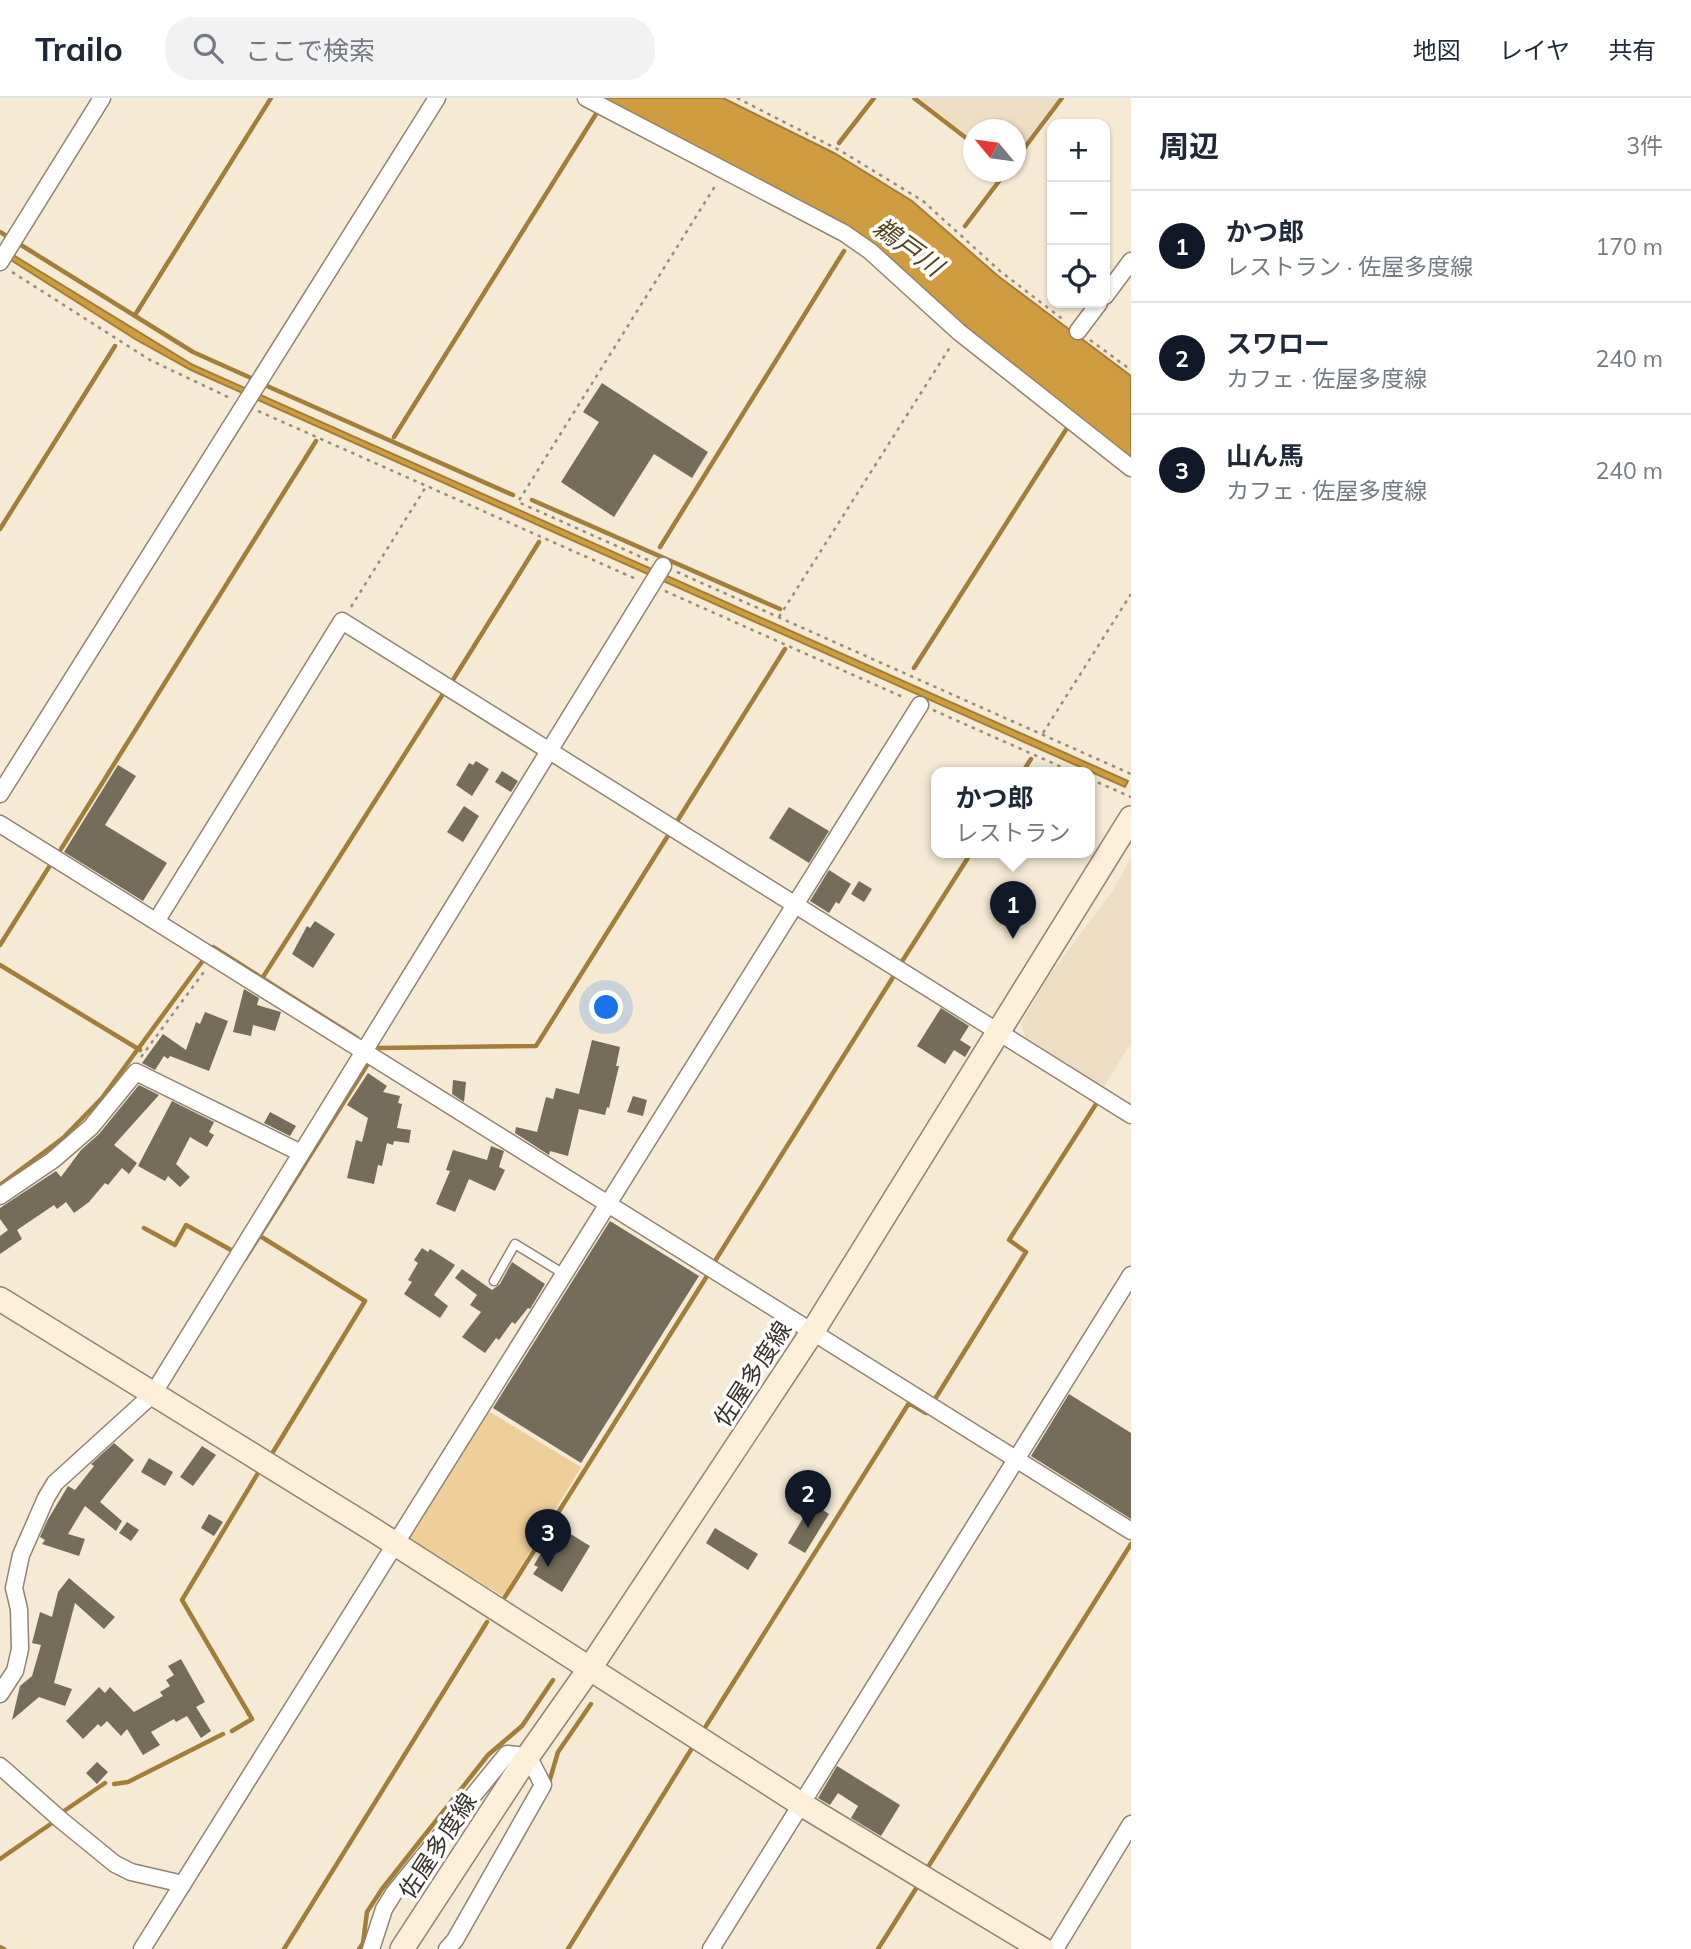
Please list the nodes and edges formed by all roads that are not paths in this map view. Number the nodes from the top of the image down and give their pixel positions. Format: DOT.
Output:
graph roads {
  1 [pos="102,98"];
  2 [pos="437,98"];
  3 [pos="586,98"];
  4 [pos="5,261"];
  5 [pos="1131,261"];
  6 [pos="1110,289"];
  7 [pos="1095,308"];
  8 [pos="1078,331"];
  9 [pos="1131,468"];
  10 [pos="663,566"];
  11 [pos="920,705"];
  12 [pos="551,752"];
  13 [pos="0,794"];
  14 [pos="1131,818"];
  15 [pos="0,824"];
  16 [pos="796,906"];
  17 [pos="157,920"];
  18 [pos="1000,1033"];
  19 [pos="363,1051"];
  20 [pos="1131,1115"];
  21 [pos="301,1153"];
  22 [pos="0,1196"];
  23 [pos="608,1203"];
  24 [pos="564,1274"];
  25 [pos="1131,1275"];
  26 [pos="494,1281"];
  27 [pos="0,1299"];
  28 [pos="813,1331"];
  29 [pos="153,1394"];
  30 [pos="1016,1460"];
  31 [pos="1131,1531"];
  32 [pos="395,1544"];
  33 [pos="590,1668"];
  34 [pos="0,1694"];
  35 [pos="528,1756"];
  36 [pos="0,1766"];
  37 [pos="801,1804"];
  38 [pos="1131,1824"];
  39 [pos="183,1884"];
  40 [pos="408,1940"];
  41 [pos="142,1949"];
  42 [pos="372,1949"];
  43 [pos="447,1949"];
  44 [pos="711,1949"];
  45 [pos="1042,1949"];
  46 [pos="1055,1949"];
  1 -- 4 [label="street"];
  2 -- 13 [label="street"];
  3 -- 9 [label="street"];
  5 -- 6 [label="street"];
  7 -- 8 [label="street"];
  10 -- 12 [label="street"];
  11 -- 16 [label="street"];
  12 -- 16 [label="street"];
  12 -- 17 [label="street"];
  12 -- 19 [label="street"];
  14 -- 18 [label="main road, 佐屋多度線"];
  15 -- 17 [label="street"];
  16 -- 18 [label="street"];
  16 -- 23 [label="street"];
  17 -- 19 [label="street"];
  18 -- 20 [label="street"];
  18 -- 28 [label="main road, 佐屋多度線"];
  19 -- 21 [label="street"];
  19 -- 23 [label="street"];
  21 -- 22 [label="street"];
  21 -- 29 [label="street"];
  23 -- 24 [label="street"];
  23 -- 28 [label="street"];
  24 -- 26 [label="lane"];
  24 -- 32 [label="street"];
  25 -- 30 [label="street"];
  27 -- 29 [label="main road"];
  28 -- 30 [label="street"];
  28 -- 33 [label="main road, 佐屋多度線"];
  29 -- 32 [label="main road"];
  29 -- 34 [label="street"];
  30 -- 31 [label="street"];
  30 -- 37 [label="street"];
  32 -- 33 [label="main road"];
  32 -- 39 [label="street"];
  33 -- 35 [label="main road, 佐屋多度線"];
  33 -- 37 [label="main road"];
  35 -- 40 [label="main road, 佐屋多度線"];
  35 -- 42 [label="street"];
  35 -- 43 [label="street"];
  36 -- 39 [label="street"];
  37 -- 44 [label="street"];
  37 -- 45 [label="main road"];
  38 -- 46 [label="street"];
  39 -- 41 [label="street"];
}
